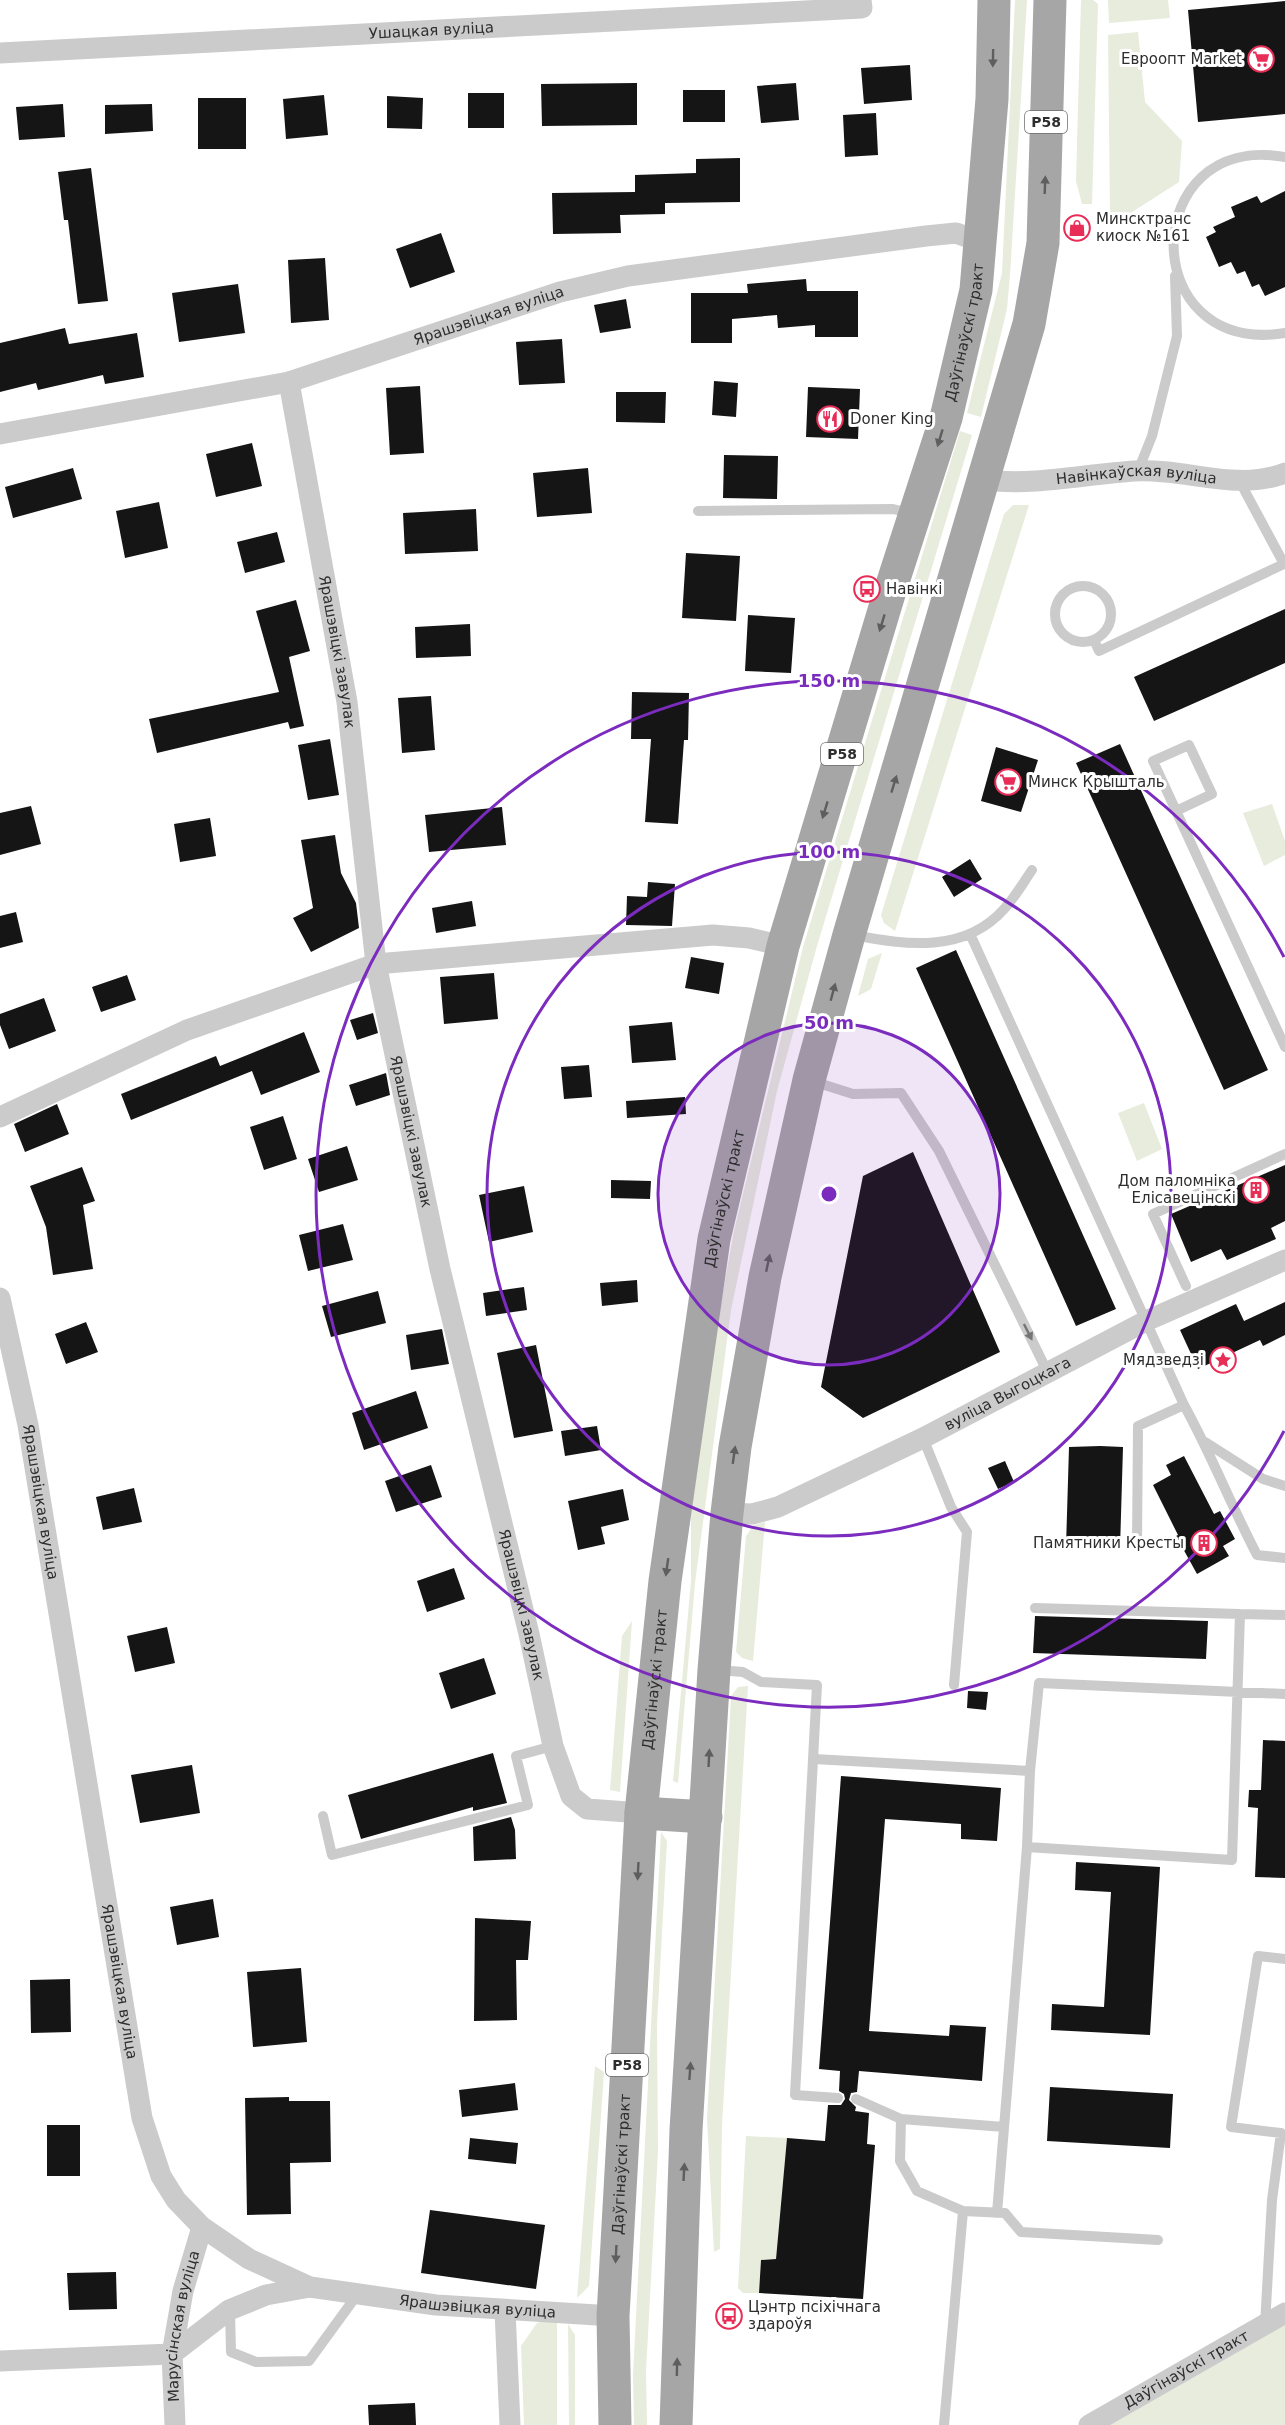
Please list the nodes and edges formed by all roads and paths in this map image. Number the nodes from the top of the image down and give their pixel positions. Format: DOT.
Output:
graph roads {
  1 [pos="994,0"];
  2 [pos="1050,0"];
  3 [pos="861,4"];
  4 [pos="0,53"];
  5 [pos="1285,157"];
  6 [pos="981,242"];
  7 [pos="1175,268"];
  8 [pos="1285,333"];
  9 [pos="289,382"];
  10 [pos="0,434"];
  11 [pos="1138,471"];
  12 [pos="1285,473"];
  13 [pos="985,480"];
  14 [pos="1240,482"];
  15 [pos="698,512"];
  16 [pos="916,514"];
  17 [pos="1094,640"];
  18 [pos="1176,811"];
  19 [pos="1032,870"];
  20 [pos="849,934"];
  21 [pos="971,936"];
  22 [pos="783,946"];
  23 [pos="376,964"];
  24 [pos="1285,1047"];
  25 [pos="809,1080"];
  26 [pos="0,1118"];
  27 [pos="1285,1154"];
  28 [pos="1285,1260"];
  29 [pos="1186,1287"];
  30 [pos="0,1298"];
  31 [pos="1146,1321"];
  32 [pos="1048,1373"];
  33 [pos="1184,1405"];
  34 [pos="923,1438"];
  35 [pos="1204,1442"];
  36 [pos="1285,1486"];
  37 [pos="727,1513"];
  38 [pos="1137,1543"];
  39 [pos="1285,1558"];
  40 [pos="1035,1608"];
  41 [pos="1240,1614"];
  42 [pos="1285,1616"];
  43 [pos="714,1670"];
  44 [pos="954,1685"];
  45 [pos="1238,1692"];
  46 [pos="1285,1694"];
  47 [pos="553,1746"];
  48 [pos="814,1759"];
  49 [pos="1030,1771"];
  50 [pos="641,1813"];
  51 [pos="323,1816"];
  52 [pos="706,1817"];
  53 [pos="1027,1847"];
  54 [pos="1285,1959"];
  55 [pos="838,2098"];
  56 [pos="856,2099"];
  57 [pos="901,2119"];
  58 [pos="1004,2127"];
  59 [pos="1283,2133"];
  60 [pos="963,2211"];
  61 [pos="997,2213"];
  62 [pos="202,2227"];
  63 [pos="1158,2240"];
  64 [pos="310,2287"];
  65 [pos="357,2295"];
  66 [pos="230,2310"];
  67 [pos="505,2310"];
  68 [pos="1285,2313"];
  69 [pos="613,2316"];
  70 [pos="1265,2325"];
  71 [pos="172,2354"];
  72 [pos="0,2361"];
  73 [pos="175,2425"];
  74 [pos="510,2425"];
  75 [pos="615,2425"];
  76 [pos="676,2425"];
  77 [pos="944,2425"];
  78 [pos="1089,2425"];
  1 -- 6 [label="main road, Даўгінаўскі тракт / Р58, one-way"];
  13 -- 2 [label="main road, Р58, one-way"];
  3 -- 4 [label="street, Ушацкая вуліца"];
  5 -- 7 [label="lane"];
  6 -- 9 [label="street, Ярашэвіцкая вуліца"];
  6 -- 16 [label="main road, Даўгінаўскі тракт / Р58, one-way"];
  7 -- 8 [label="lane"];
  7 -- 11 [label="lane"];
  9 -- 10 [label="street, Ярашэвіцкая вуліца"];
  9 -- 23 [label="street, Ярашэвіцкі завулак"];
  11 -- 13 [label="street, Навінкаўская вуліца"];
  11 -- 14 [label="street, Навінкаўская вуліца"];
  12 -- 14 [label="street, Навінкаўская вуліца"];
  20 -- 13 [label="main road, Р58, one-way"];
  14 -- 17 [label="lane"];
  15 -- 16 [label="lane"];
  16 -- 22 [label="main road, Даўгінаўскі тракт / Р58, one-way"];
  17 -- 17 [label="lane"];
  18 -- 18 [label="lane"];
  18 -- 24 [label="lane"];
  19 -- 21 [label="lane"];
  20 -- 21 [label="lane"];
  25 -- 20 [label="main road, Р58, one-way"];
  21 -- 31 [label="lane"];
  22 -- 23 [label="street"];
  22 -- 50 [label="main road, Даўгінаўскі тракт / Р58, one-way"];
  23 -- 26 [label="street"];
  23 -- 47 [label="street, Ярашэвіцкі завулак"];
  25 -- 32 [label="lane, one-way"];
  37 -- 25 [label="main road, Р58, one-way"];
  27 -- 29 [label="lane"];
  28 -- 31 [label="street, вуліца Выгоцкага"];
  30 -- 62 [label="street, Ярашэвіцкая вуліца"];
  31 -- 32 [label="street, вуліца Выгоцкага"];
  31 -- 33 [label="lane"];
  32 -- 34 [label="street, вуліца Выгоцкага"];
  33 -- 35 [label="lane"];
  33 -- 38 [label="lane"];
  34 -- 37 [label="street, вуліца Выгоцкага"];
  34 -- 44 [label="lane"];
  35 -- 36 [label="lane"];
  35 -- 39 [label="lane"];
  37 -- 43 [label="main road, Р58"];
  40 -- 41 [label="lane"];
  41 -- 42 [label="lane"];
  41 -- 45 [label="lane"];
  43 -- 48 [label="lane"];
  52 -- 43 [label="main road, Р58, one-way"];
  45 -- 46 [label="lane"];
  45 -- 49 [label="lane"];
  45 -- 53 [label="lane"];
  47 -- 50 [label="street, Ярашэвіцкі завулак"];
  47 -- 51 [label="lane"];
  48 -- 49 [label="lane"];
  48 -- 55 [label="lane"];
  49 -- 53 [label="lane"];
  50 -- 52 [label="main road"];
  50 -- 69 [label="main road, Даўгінаўскі тракт / Р58, one-way"];
  76 -- 52 [label="main road, Р58, one-way"];
  53 -- 58 [label="lane"];
  54 -- 59 [label="lane"];
  56 -- 57 [label="lane"];
  57 -- 58 [label="lane"];
  57 -- 60 [label="lane"];
  58 -- 61 [label="lane"];
  59 -- 70 [label="lane"];
  60 -- 61 [label="lane"];
  60 -- 77 [label="lane"];
  61 -- 63 [label="lane"];
  62 -- 64 [label="street, Ярашэвіцкая вуліца"];
  62 -- 71 [label="street, Марусінская вуліца"];
  64 -- 65 [label="street, Ярашэвіцкая вуліца"];
  64 -- 66 [label="street"];
  65 -- 66 [label="lane"];
  65 -- 67 [label="street, Ярашэвіцкая вуліца"];
  66 -- 71 [label="street"];
  67 -- 69 [label="street, Ярашэвіцкая вуліца"];
  67 -- 74 [label="street"];
  68 -- 70 [label="street, Даўгінаўскі тракт"];
  69 -- 75 [label="main road, Даўгінаўскі тракт / Р58"];
  70 -- 78 [label="street, Даўгінаўскі тракт"];
  71 -- 72 [label="street"];
  71 -- 73 [label="street, Марусінская вуліца"];
}
